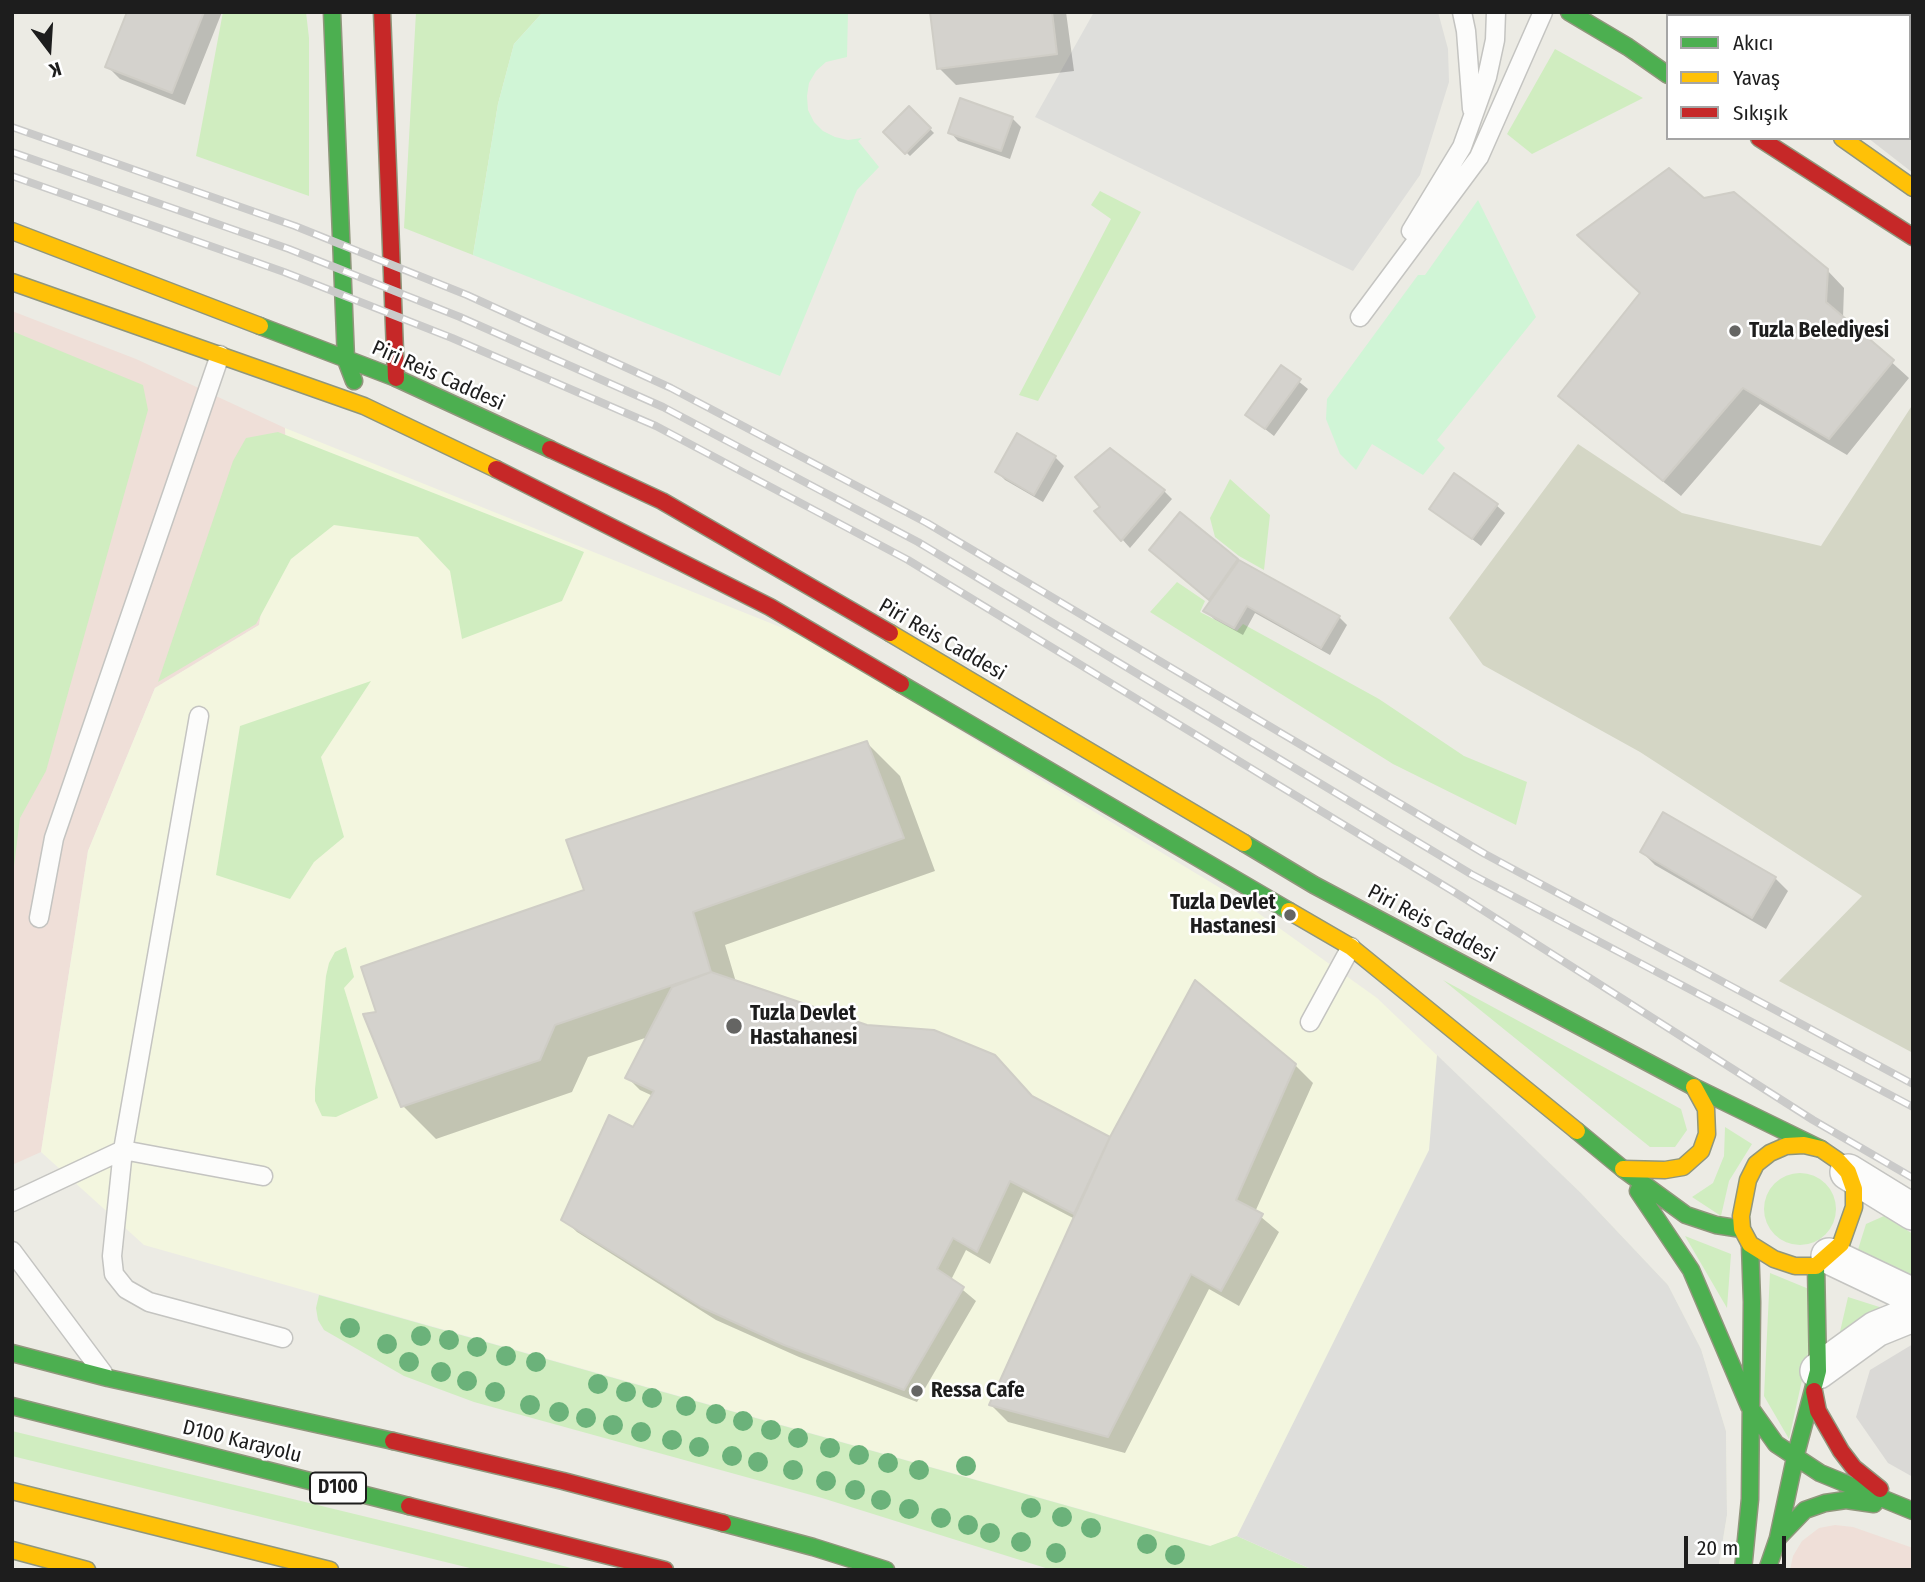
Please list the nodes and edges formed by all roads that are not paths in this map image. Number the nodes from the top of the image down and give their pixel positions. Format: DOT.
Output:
graph roads {
  1 [pos="332,12"];
  2 [pos="382,12"];
  3 [pos="1462,12"];
  4 [pos="1496,12"];
  5 [pos="1543,12"];
  6 [pos="1569,12"];
  7 [pos="1666,74"];
  8 [pos="1472,117"];
  9 [pos="1762,140"];
  10 [pos="1845,140"];
  11 [pos="1913,188"];
  12 [pos="12,230"];
  13 [pos="1913,237"];
  14 [pos="12,282"];
  15 [pos="220,355"];
  16 [pos="346,360"];
  17 [pos="380,392"];
  18 [pos="198,716"];
  19 [pos="39,918"];
  20 [pos="1352,947"];
  21 [pos="1310,1022"];
  22 [pos="1694,1087"];
  23 [pos="1821,1149"];
  24 [pos="123,1150"];
  25 [pos="1623,1169"];
  26 [pos="1848,1172"];
  27 [pos="263,1176"];
  28 [pos="12,1202"];
  29 [pos="1913,1212"];
  30 [pos="1742,1229"];
  31 [pos="1750,1244"];
  32 [pos="12,1251"];
  33 [pos="1822,1261"];
  34 [pos="1913,1296"];
  35 [pos="1913,1314"];
  36 [pos="283,1338"];
  37 [pos="12,1353"];
  38 [pos="108,1378"];
  39 [pos="1816,1381"];
  40 [pos="12,1406"];
  41 [pos="1749,1406"];
  42 [pos="1795,1458"];
  43 [pos="12,1491"];
  44 [pos="1910,1510"];
  45 [pos="1778,1538"];
  46 [pos="12,1550"];
  47 [pos="88,1570"];
  48 [pos="330,1570"];
  49 [pos="665,1570"];
  50 [pos="886,1570"];
  51 [pos="1743,1570"];
  52 [pos="1767,1570"];
  1 -- 16 [label="main road"];
  2 -- 17 [label="main road"];
  3 -- 8 [label="lane"];
  4 -- 8 [label="lane"];
  5 -- 8 [label="lane"];
  6 -- 7 [label="main road"];
  9 -- 13 [label="main road"];
  10 -- 11 [label="main road"];
  12 -- 16 [label="main road, Piri Reis Caddesi"];
  14 -- 15 [label="main road, Piri Reis Caddesi"];
  15 -- 17 [label="main road, Piri Reis Caddesi"];
  15 -- 19 [label="lane"];
  16 -- 17 [label="main road, Piri Reis Caddesi"];
  16 -- 17 [label="main road"];
  17 -- 20 [label="main road, Piri Reis Caddesi"];
  17 -- 22 [label="main road, Piri Reis Caddesi"];
  18 -- 24 [label="lane"];
  20 -- 21 [label="lane"];
  20 -- 25 [label="main road, Piri Reis Caddesi"];
  22 -- 23 [label="main road, Piri Reis Caddesi"];
  22 -- 25 [label="main road"];
  23 -- 26 [label="main road"];
  23 -- 30 [label="main road"];
  24 -- 27 [label="lane"];
  24 -- 28 [label="lane"];
  24 -- 36 [label="lane"];
  25 -- 30 [label="main road"];
  25 -- 41 [label="main road"];
  26 -- 29 [label="street"];
  26 -- 33 [label="main road"];
  30 -- 31 [label="main road"];
  31 -- 33 [label="main road"];
  31 -- 41 [label="main road"];
  32 -- 38 [label="lane"];
  33 -- 34 [label="street"];
  33 -- 39 [label="main road"];
  35 -- 39 [label="street"];
  37 -- 38 [label="main road"];
  38 -- 50 [label="main road"];
  39 -- 42 [label="main road"];
  39 -- 44 [label="main road"];
  40 -- 49 [label="main road, D100 Karayolu / D100"];
  41 -- 42 [label="main road"];
  41 -- 51 [label="main road"];
  42 -- 44 [label="main road"];
  42 -- 45 [label="main road"];
  43 -- 48 [label="main road"];
  44 -- 45 [label="main road"];
  45 -- 52 [label="main road"];
  46 -- 47 [label="main road"];
}
